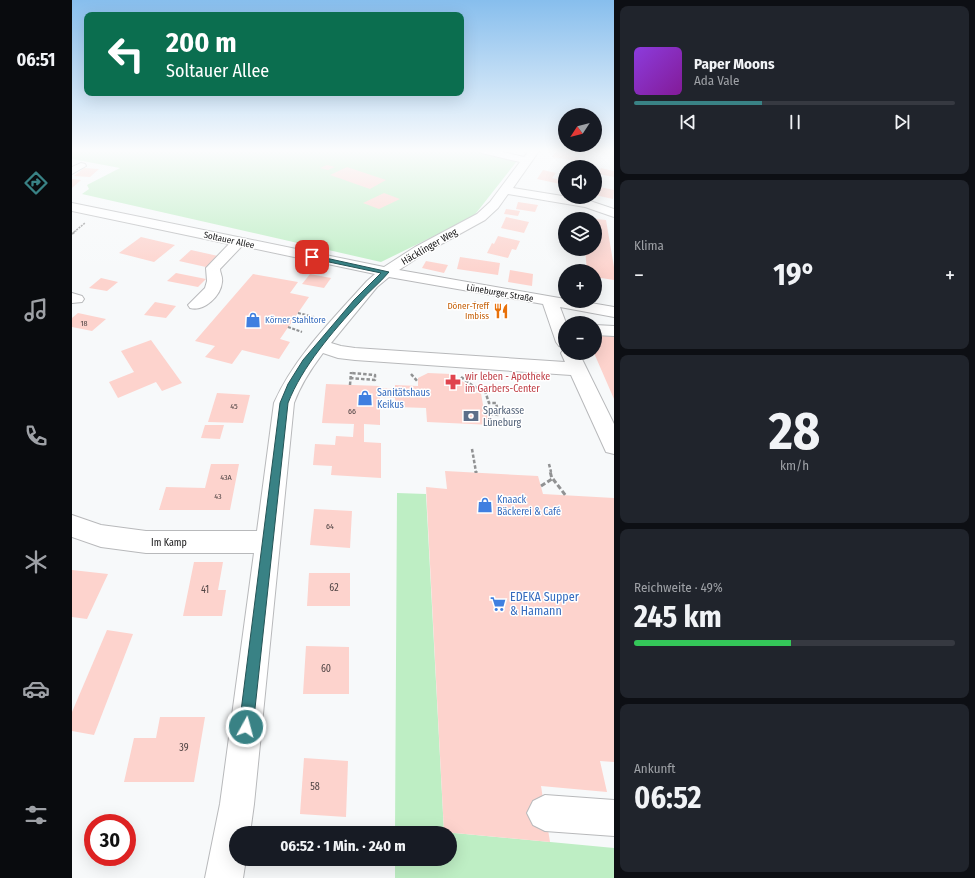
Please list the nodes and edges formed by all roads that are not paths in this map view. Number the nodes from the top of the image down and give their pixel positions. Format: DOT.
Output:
graph roads {
  1 [pos="503,192"];
  2 [pos="517,192"];
  3 [pos="72,207"];
  4 [pos="614,213"];
  5 [pos="238,242"];
  6 [pos="386,272"];
  7 [pos="550,301"];
  8 [pos="196,305"];
  9 [pos="614,312"];
  10 [pos="558,321"];
  11 [pos="602,330"];
  12 [pos="613,331"];
  13 [pos="320,345"];
  14 [pos="574,361"];
  15 [pos="614,446"];
  16 [pos="72,526"];
  17 [pos="268,542"];
  18 [pos="545,813"];
  19 [pos="614,818"];
  20 [pos="224,878"];
  1 -- 6 [label="street, Häcklinger Weg"];
  2 -- 4 [label="street"];
  3 -- 5 [label="street, Soltauer Allee"];
  5 -- 6 [label="street, Soltauer Allee"];
  5 -- 8 [label="street"];
  6 -- 7 [label="street, Lüneburger Straße"];
  6 -- 13 [label="street, Häcklinger Weg"];
  7 -- 9 [label="street, Lüneburger Straße"];
  7 -- 10 [label="street"];
  11 -- 12 [label="street"];
  13 -- 14 [label="street"];
  13 -- 17 [label="street, Häcklinger Weg"];
  14 -- 15 [label="street"];
  16 -- 17 [label="street, Im Kamp"];
  17 -- 20 [label="street, Häcklinger Weg"];
  18 -- 19 [label="street"];
}
